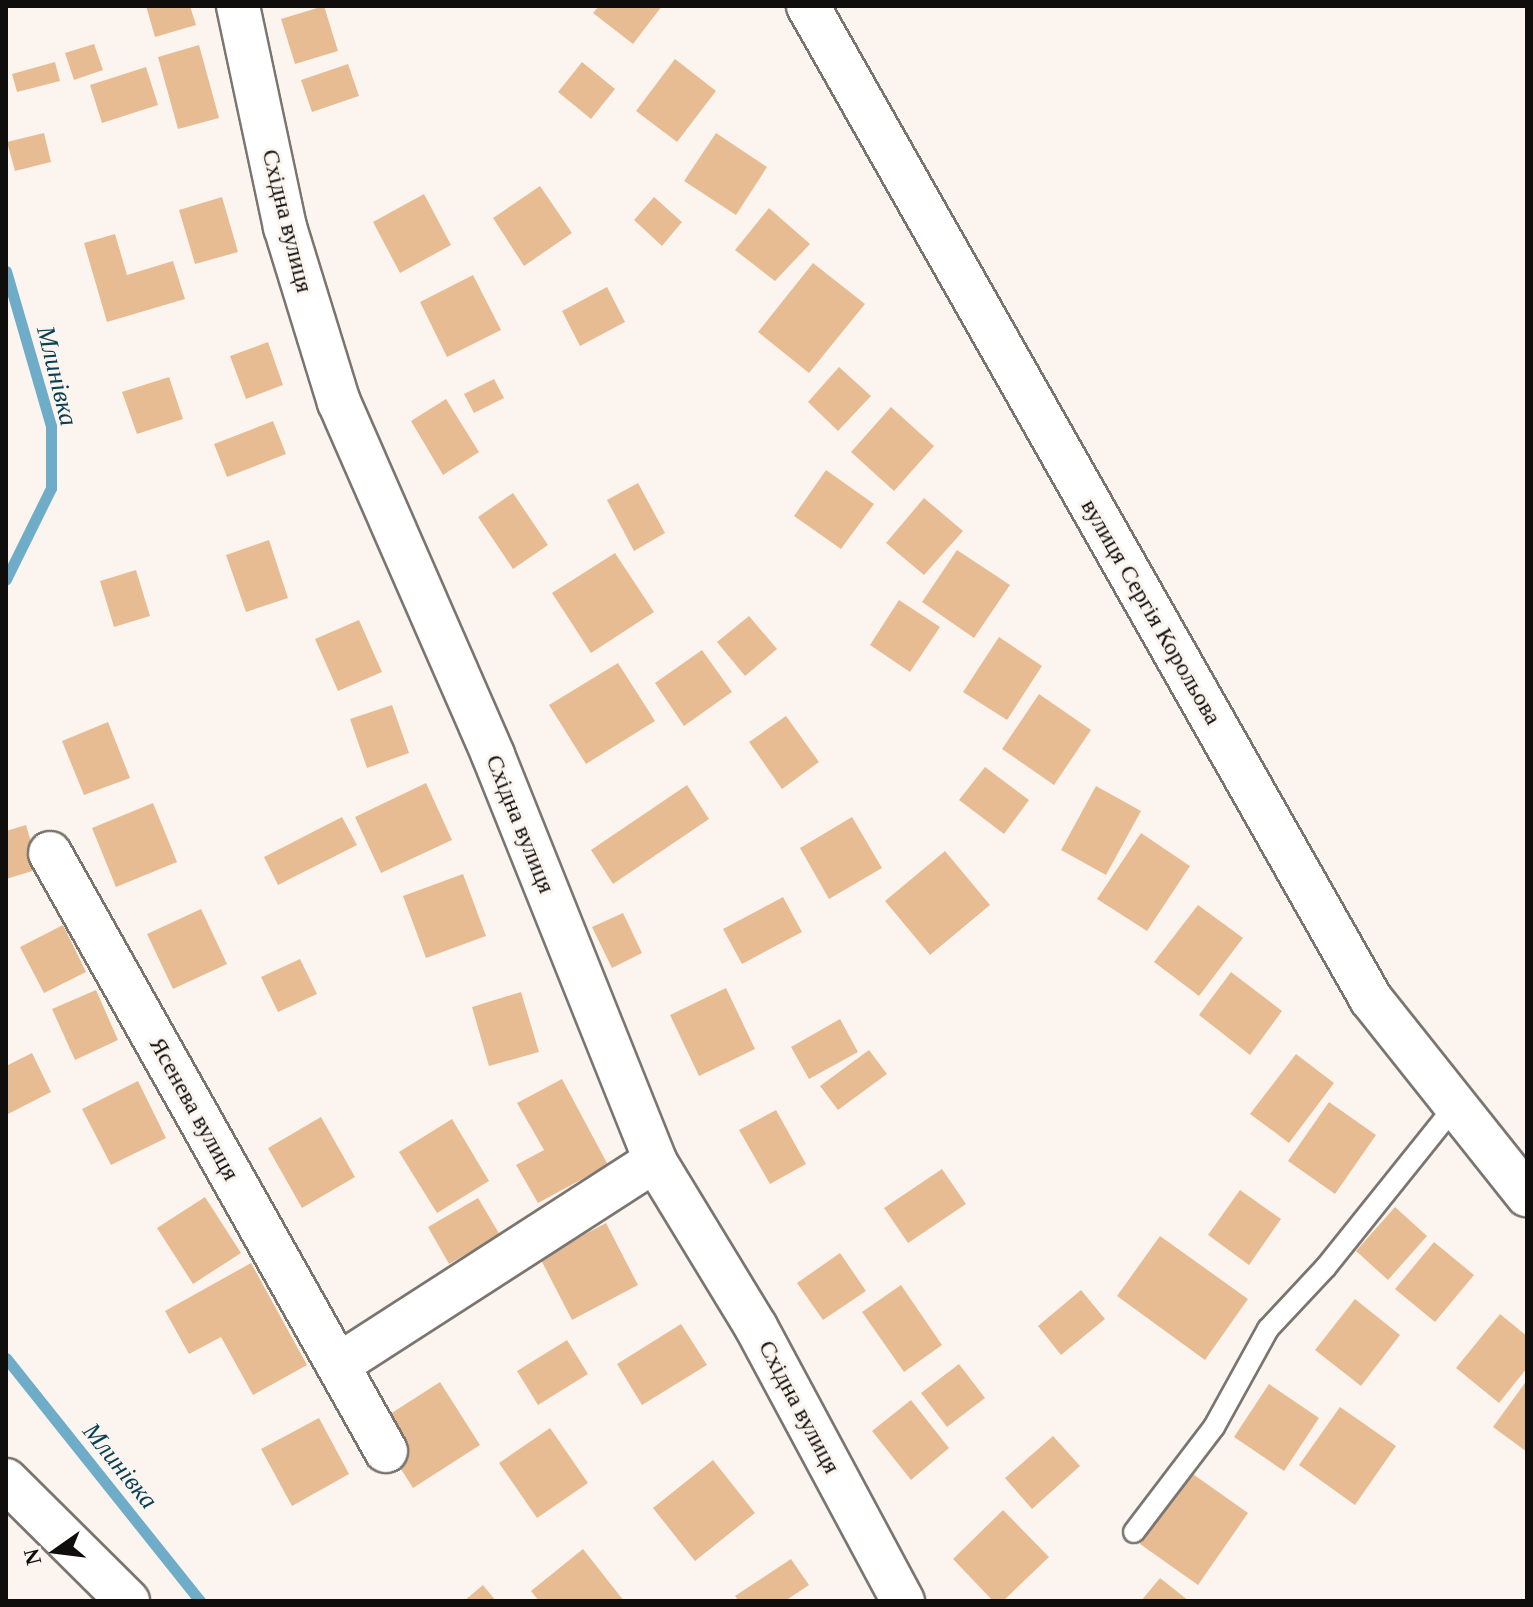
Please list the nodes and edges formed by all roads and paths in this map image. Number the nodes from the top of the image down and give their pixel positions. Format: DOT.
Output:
graph roads {
  1 [pos="238,6"];
  2 [pos="808,6"];
  3 [pos="50,853"];
  4 [pos="1455,1106"];
  5 [pos="655,1161"];
  6 [pos="1527,1195"];
  7 [pos="338,1365"];
  8 [pos="386,1451"];
  9 [pos="6,1480"];
  10 [pos="1134,1532"];
  11 [pos="128,1601"];
  12 [pos="903,1601"];
  1 -- 5 [label="street, Східна вулиця"];
  2 -- 4 [label="street, вулиця Сергія Корольова"];
  3 -- 7 [label="street, Ясенева вулиця"];
  4 -- 6 [label="street, вулиця Сергія Корольова"];
  4 -- 10 [label="lane"];
  5 -- 7 [label="street"];
  5 -- 12 [label="street, Східна вулиця"];
  7 -- 8 [label="street, Ясенева вулиця"];
  9 -- 11 [label="street"];
}
